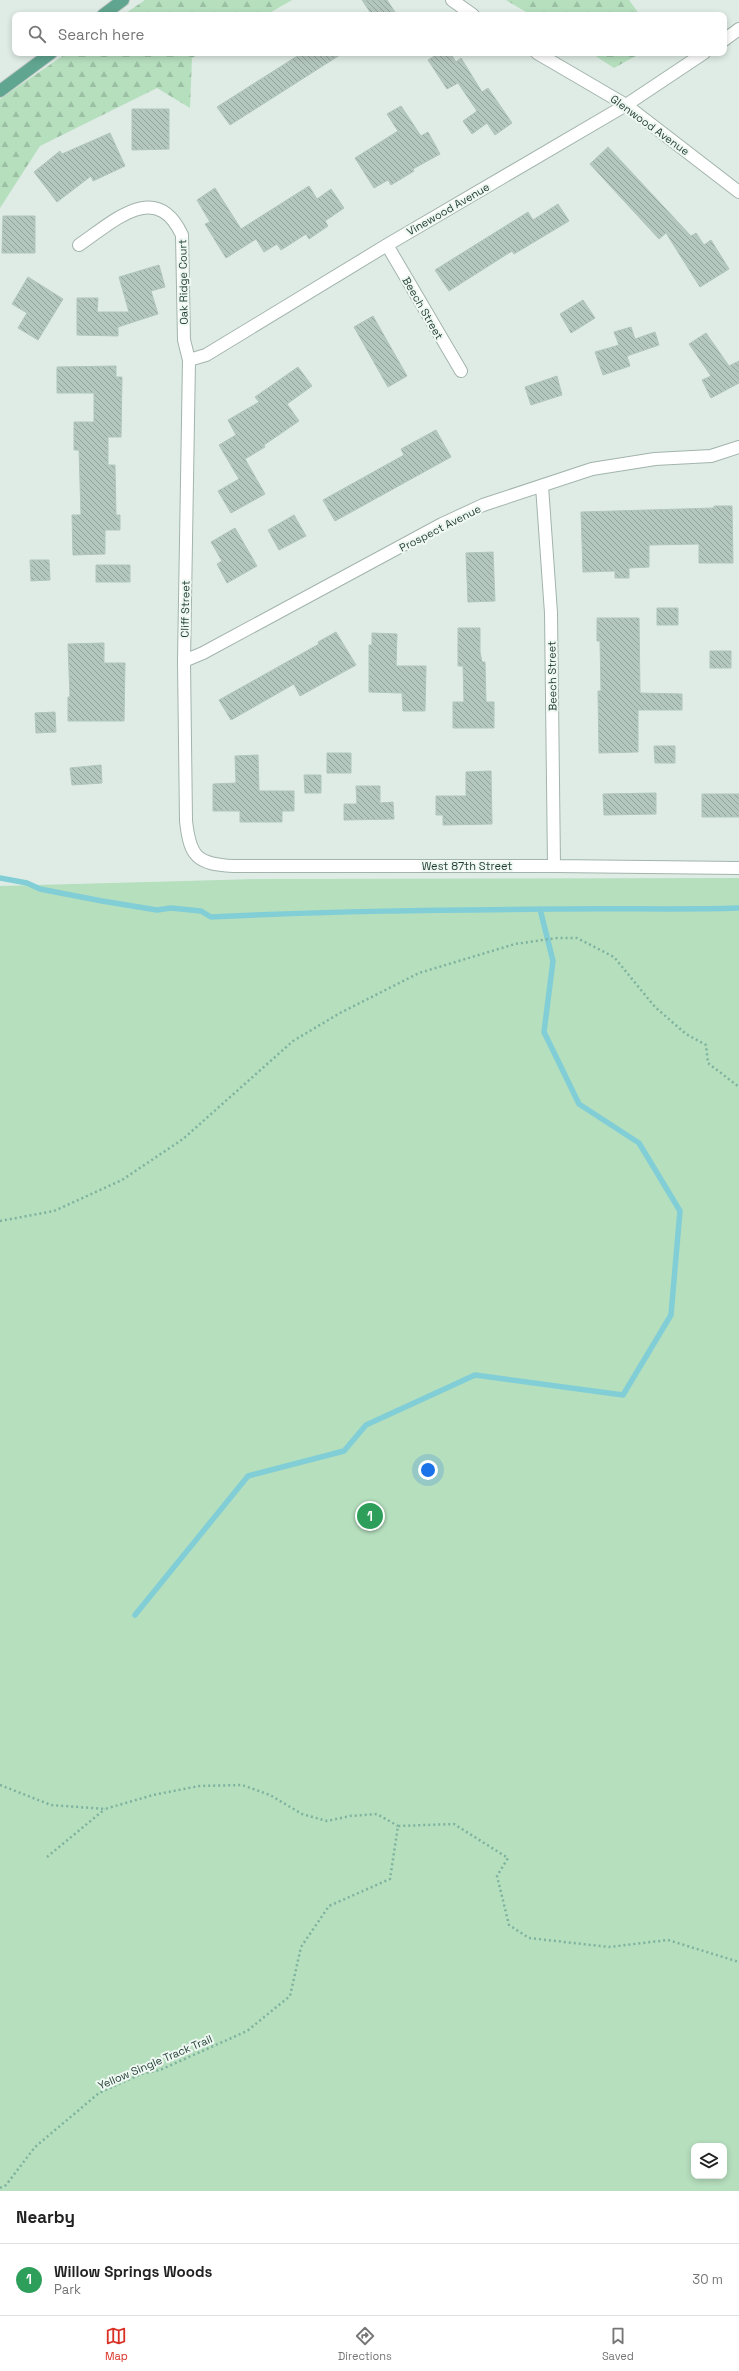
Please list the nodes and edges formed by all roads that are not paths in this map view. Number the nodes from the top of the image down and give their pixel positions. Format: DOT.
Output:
graph roads {
  1 [pos="123,0"];
  2 [pos="452,0"];
  3 [pos="107,12"];
  4 [pos="469,12"];
  5 [pos="739,30"];
  6 [pos="727,38"];
  7 [pos="47,56"];
  8 [pos="542,56"];
  9 [pos="700,56"];
  10 [pos="0,91"];
  11 [pos="626,105"];
  12 [pos="739,192"];
  13 [pos="387,245"];
  14 [pos="79,246"];
  15 [pos="189,360"];
  16 [pos="461,371"];
  17 [pos="739,447"];
  18 [pos="542,486"];
  19 [pos="184,661"];
  20 [pos="197,856"];
  21 [pos="554,866"];
  22 [pos="739,868"];
  1 -- 3 [label="main road"];
  2 -- 4 [label="street"];
  5 -- 6 [label="street"];
  7 -- 10 [label="main road"];
  8 -- 11 [label="street, Glenwood Avenue"];
  9 -- 11 [label="street, Vinewood Avenue"];
  11 -- 12 [label="street, Glenwood Avenue"];
  11 -- 13 [label="street, Vinewood Avenue"];
  13 -- 15 [label="street, Vinewood Avenue"];
  13 -- 16 [label="street, Beech Street"];
  14 -- 15 [label="street, Oak Ridge Court"];
  15 -- 19 [label="street, Cliff Street"];
  17 -- 18 [label="street, Prospect Avenue"];
  18 -- 19 [label="street, Prospect Avenue"];
  18 -- 21 [label="street, Beech Street"];
  19 -- 20 [label="street, Cliff Street"];
  20 -- 21 [label="street, West 87th Street"];
  21 -- 22 [label="street, West 87th Street"];
}
